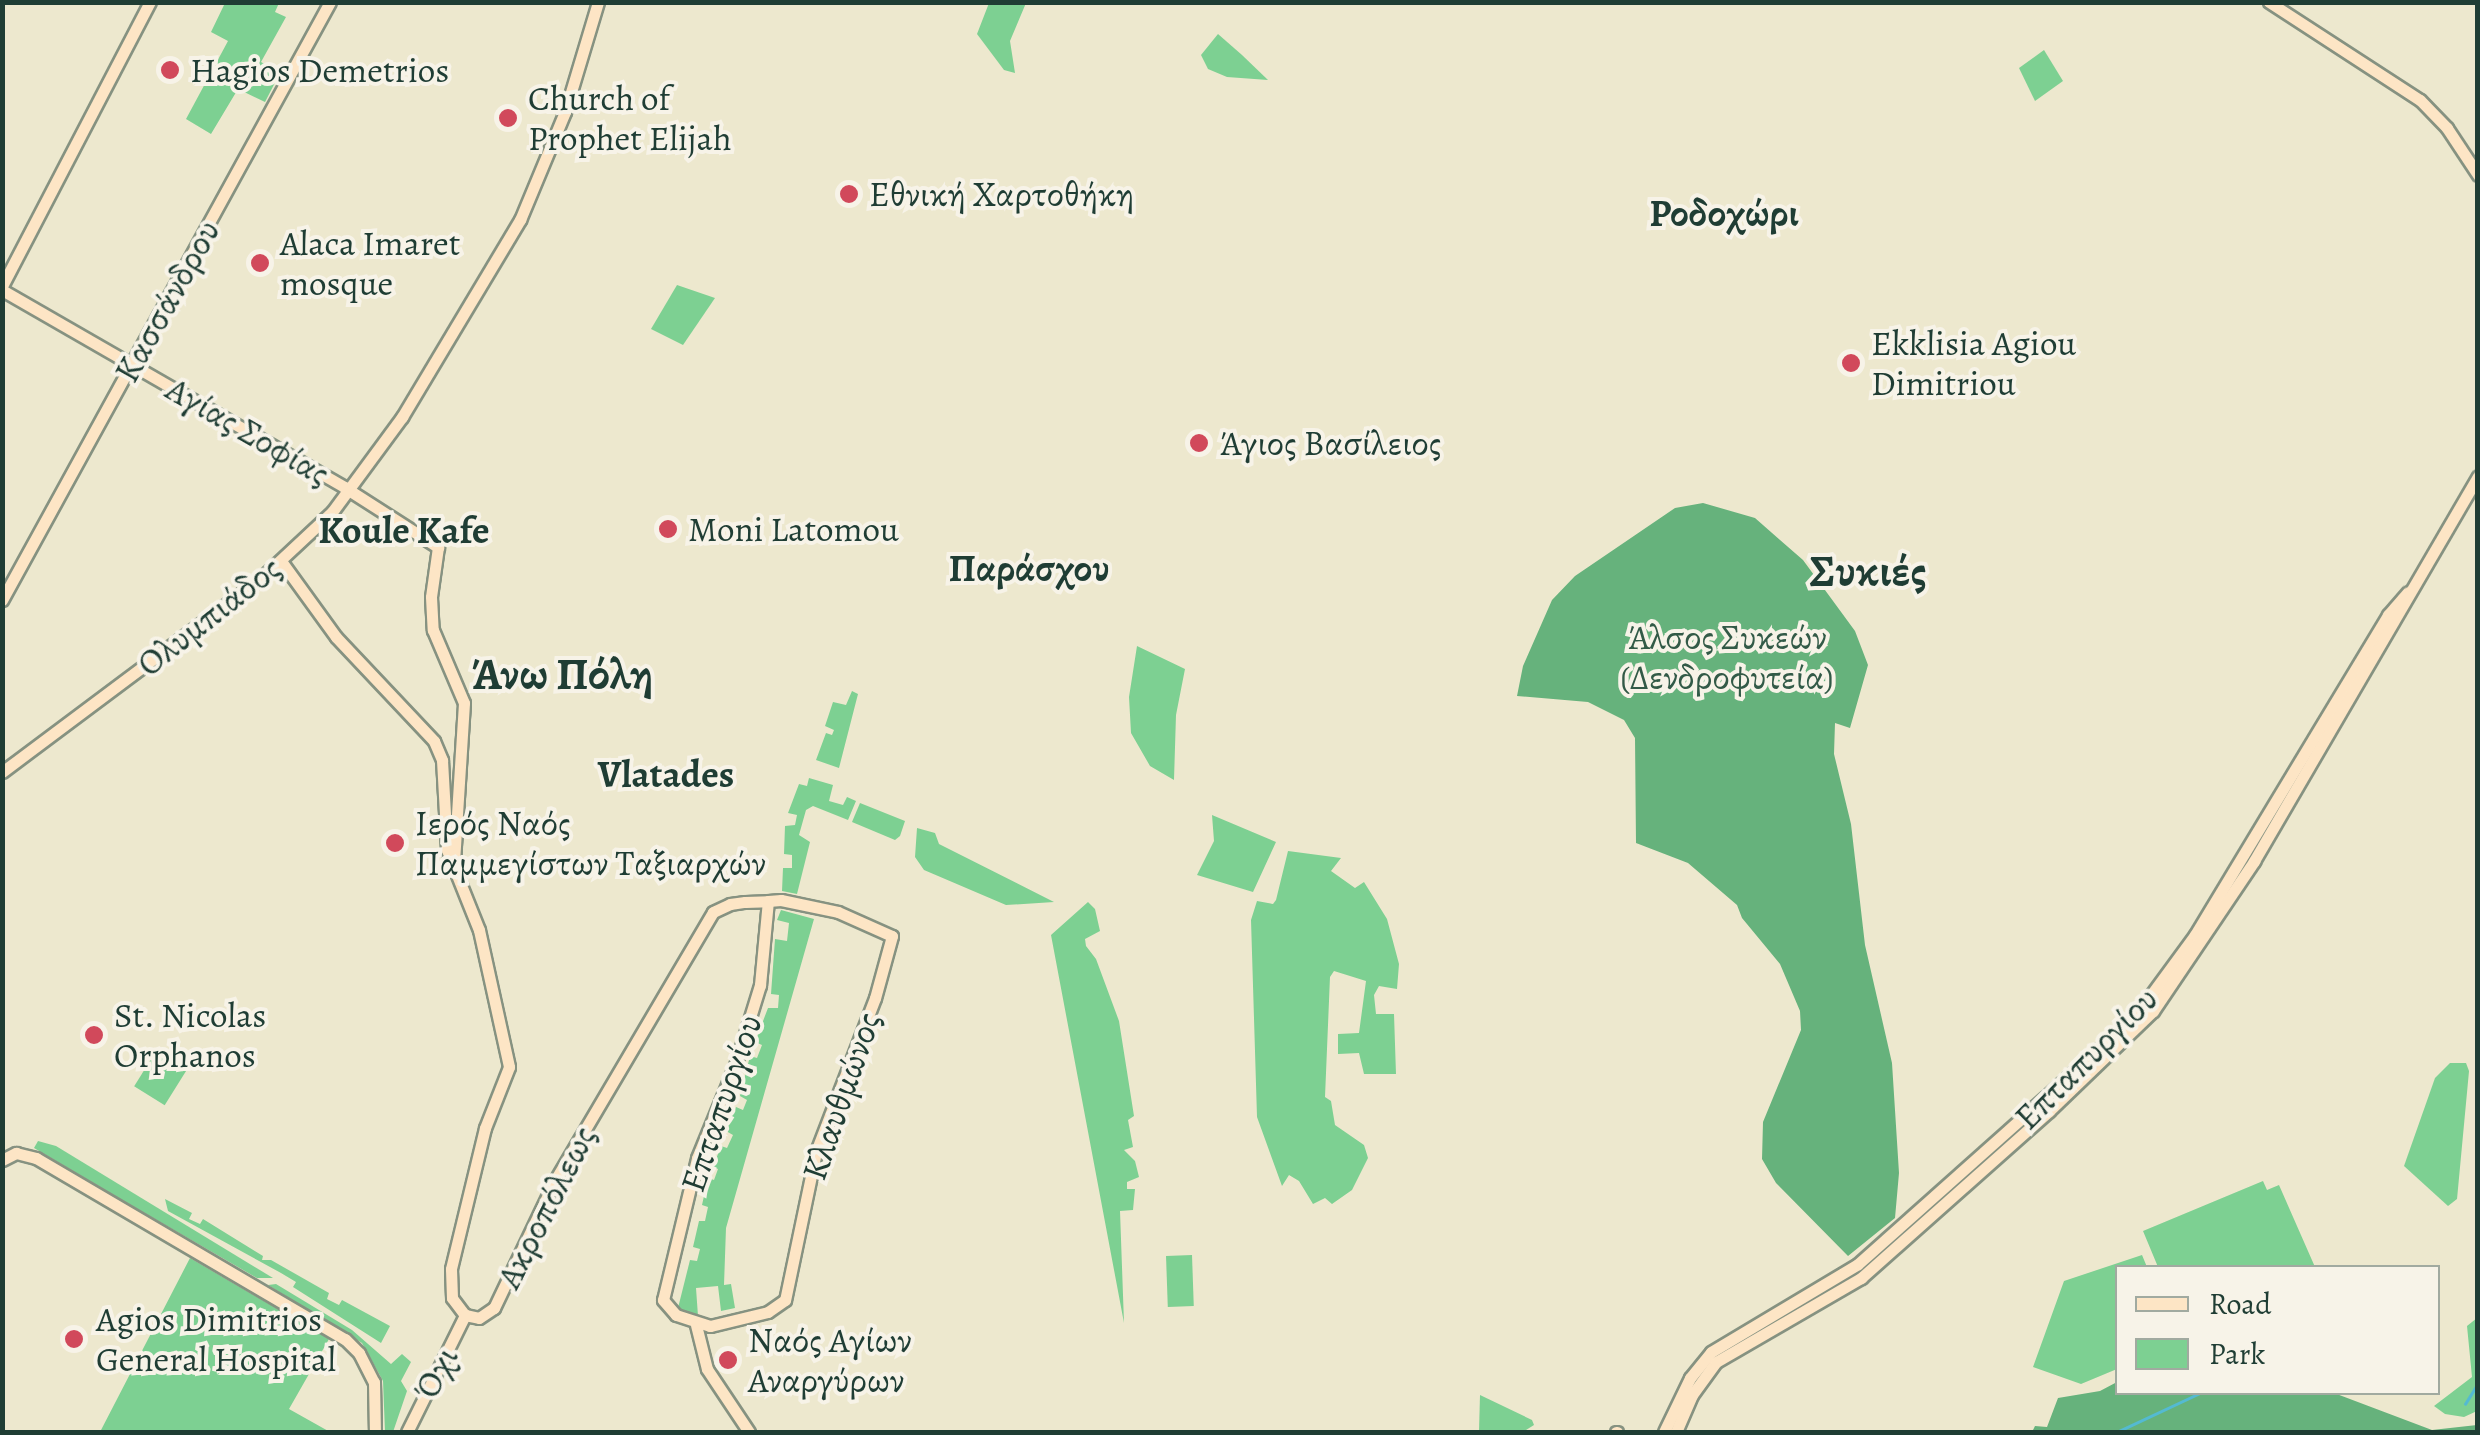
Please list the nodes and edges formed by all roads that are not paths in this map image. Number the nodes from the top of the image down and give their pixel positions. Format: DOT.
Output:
graph roads {
  1 [pos="150,2"];
  2 [pos="330,2"];
  3 [pos="595,2"];
  4 [pos="2268,2"];
  5 [pos="2478,176"];
  6 [pos="8,267"];
  7 [pos="2,288"];
  8 [pos="133,364"];
  9 [pos="2478,476"];
  10 [pos="346,488"];
  11 [pos="438,547"];
  12 [pos="281,561"];
  13 [pos="2411,590"];
  14 [pos="2,600"];
  15 [pos="2,764"];
  16 [pos="2,772"];
  17 [pos="453,865"];
  18 [pos="768,900"];
  19 [pos="892,936"];
  20 [pos="2,1160"];
  21 [pos="465,1314"];
  22 [pos="696,1325"];
  23 [pos="375,1432"];
  24 [pos="407,1432"];
  25 [pos="749,1432"];
  26 [pos="1664,1432"];
  27 [pos="1676,1432"];
  1 -- 6 [label="main road"];
  2 -- 8 [label="main road, Κασσάνδρου"];
  3 -- 10 [label="main road, Ολυμπιάδος"];
  4 -- 5 [label="main road"];
  6 -- 7 [label="main road"];
  7 -- 8 [label="main road, Αγίας Σοφίας"];
  8 -- 10 [label="main road, Αγίας Σοφίας"];
  8 -- 14 [label="main road, Κασσάνδρου"];
  9 -- 13 [label="main road, Επταπυργίου"];
  10 -- 11 [label="main road, Αγίας Σοφίας"];
  10 -- 12 [label="main road, Ολυμπιάδος"];
  10 -- 15 [label="main road, Ολυμπιάδος"];
  11 -- 17 [label="main road, Ακροπόλεως"];
  12 -- 16 [label="main road, Ολυμπιάδος"];
  12 -- 17 [label="main road"];
  13 -- 26 [label="main road, Επταπυργίου"];
  13 -- 27 [label="main road, Επταπυργίου"];
  17 -- 21 [label="main road, Ακροπόλεως"];
  18 -- 19 [label="main road, Ακροπόλεως"];
  18 -- 21 [label="main road, Ακροπόλεως"];
  18 -- 22 [label="main road, Επταπυργίου"];
  19 -- 22 [label="main road, Κλαυθμώνος"];
  20 -- 23 [label="main road"];
  21 -- 24 [label="main road, Όχι"];
  22 -- 25 [label="main road"];
}
